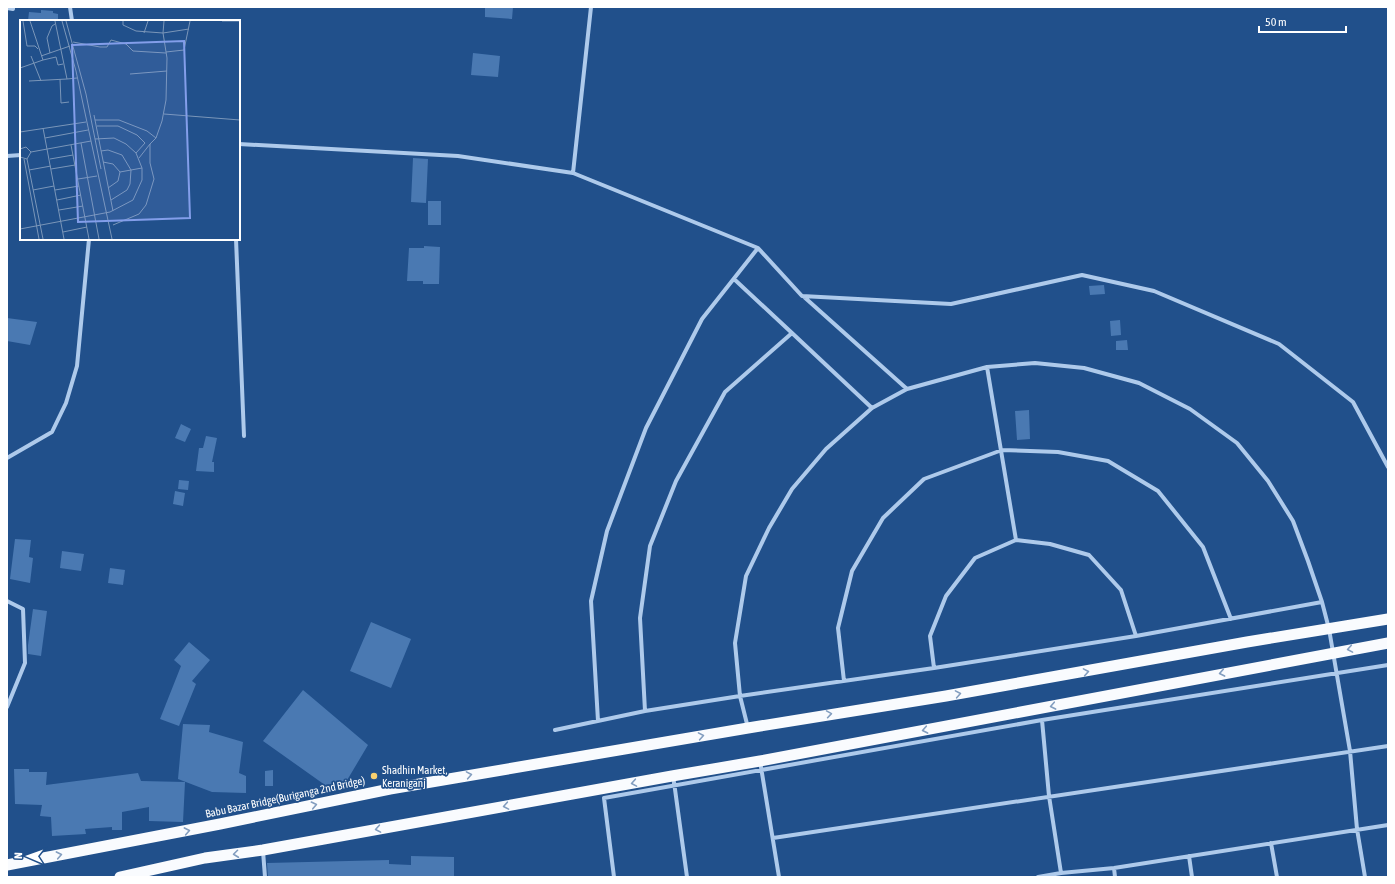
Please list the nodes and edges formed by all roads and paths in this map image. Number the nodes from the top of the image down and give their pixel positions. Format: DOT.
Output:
graph roads {
  1 [pos="13,7"];
  2 [pos="70,7"];
  3 [pos="591,7"];
  4 [pos="7,8"];
  5 [pos="72,20"];
  6 [pos="240,144"];
  7 [pos="20,154"];
  8 [pos="7,156"];
  9 [pos="573,173"];
  10 [pos="89,240"];
  11 [pos="236,240"];
  12 [pos="758,248"];
  13 [pos="734,279"];
  14 [pos="802,296"];
  15 [pos="792,333"];
  16 [pos="988,366"];
  17 [pos="907,389"];
  18 [pos="872,408"];
  19 [pos="244,436"];
  20 [pos="1002,450"];
  21 [pos="7,458"];
  22 [pos="1388,467"];
  23 [pos="1016,540"];
  24 [pos="7,601"];
  25 [pos="1322,602"];
  26 [pos="1231,619"];
  27 [pos="1388,619"];
  28 [pos="1329,629"];
  29 [pos="1136,636"];
  30 [pos="1388,642"];
  31 [pos="1333,652"];
  32 [pos="1388,665"];
  33 [pos="934,668"];
  34 [pos="1336,673"];
  35 [pos="844,681"];
  36 [pos="740,696"];
  37 [pos="7,707"];
  38 [pos="645,711"];
  39 [pos="1042,720"];
  40 [pos="598,721"];
  41 [pos="748,728"];
  42 [pos="555,730"];
  43 [pos="1388,746"];
  44 [pos="1350,751"];
  45 [pos="761,766"];
  46 [pos="673,780"];
  47 [pos="1049,796"];
  48 [pos="1388,825"];
  49 [pos="1357,829"];
  50 [pos="773,838"];
  51 [pos="1272,843"];
  52 [pos="262,850"];
  53 [pos="1189,856"];
  54 [pos="7,866"];
  55 [pos="1114,868"];
  56 [pos="1061,873"];
  57 [pos="120,877"];
  58 [pos="265,877"];
  59 [pos="614,877"];
  60 [pos="687,877"];
  61 [pos="779,877"];
  62 [pos="1038,877"];
  63 [pos="1115,877"];
  64 [pos="1192,877"];
  65 [pos="1277,877"];
  66 [pos="1365,877"];
  1 -- 4 [label="street"];
  2 -- 5 [label="street"];
  3 -- 9 [label="street"];
  6 -- 9 [label="street"];
  7 -- 8 [label="street"];
  9 -- 12 [label="street"];
  10 -- 21 [label="street"];
  11 -- 19 [label="street"];
  12 -- 13 [label="street"];
  12 -- 14 [label="street"];
  13 -- 15 [label="street"];
  13 -- 40 [label="street"];
  14 -- 17 [label="street"];
  14 -- 22 [label="street"];
  15 -- 18 [label="street"];
  15 -- 38 [label="street"];
  16 -- 17 [label="street"];
  16 -- 20 [label="street"];
  16 -- 25 [label="street"];
  17 -- 18 [label="street"];
  18 -- 36 [label="street"];
  20 -- 23 [label="street"];
  20 -- 26 [label="street"];
  20 -- 35 [label="street"];
  23 -- 29 [label="street"];
  23 -- 33 [label="street"];
  24 -- 37 [label="street"];
  25 -- 26 [label="street"];
  25 -- 28 [label="street"];
  26 -- 29 [label="street"];
  27 -- 28 [label="highway, Babu Bazar Bridge(Buriganga 2nd Bridge)"];
  28 -- 31 [label="street"];
  41 -- 28 [label="highway, Babu Bazar Bridge(Buriganga 2nd Bridge), one-way"];
  29 -- 33 [label="street"];
  30 -- 31 [label="highway, one-way"];
  31 -- 34 [label="street"];
  31 -- 45 [label="highway, one-way"];
  32 -- 34 [label="street"];
  33 -- 35 [label="street"];
  34 -- 39 [label="street"];
  34 -- 44 [label="street"];
  35 -- 36 [label="street"];
  36 -- 38 [label="street"];
  36 -- 41 [label="street"];
  38 -- 40 [label="street"];
  39 -- 45 [label="street"];
  39 -- 47 [label="street"];
  40 -- 42 [label="street"];
  54 -- 41 [label="highway, Babu Bazar Bridge(Buriganga 2nd Bridge), one-way"];
  43 -- 44 [label="street"];
  44 -- 47 [label="street"];
  44 -- 49 [label="street"];
  45 -- 46 [label="highway"];
  45 -- 50 [label="street"];
  46 -- 52 [label="highway, one-way"];
  46 -- 59 [label="street"];
  46 -- 60 [label="street"];
  47 -- 50 [label="street"];
  47 -- 56 [label="street"];
  48 -- 49 [label="street"];
  49 -- 51 [label="street"];
  49 -- 66 [label="street"];
  50 -- 61 [label="street"];
  51 -- 53 [label="street"];
  51 -- 65 [label="street"];
  52 -- 57 [label="highway, one-way"];
  52 -- 58 [label="street"];
  53 -- 55 [label="street"];
  53 -- 64 [label="street"];
  55 -- 56 [label="street"];
  55 -- 63 [label="street"];
  56 -- 62 [label="street"];
}
